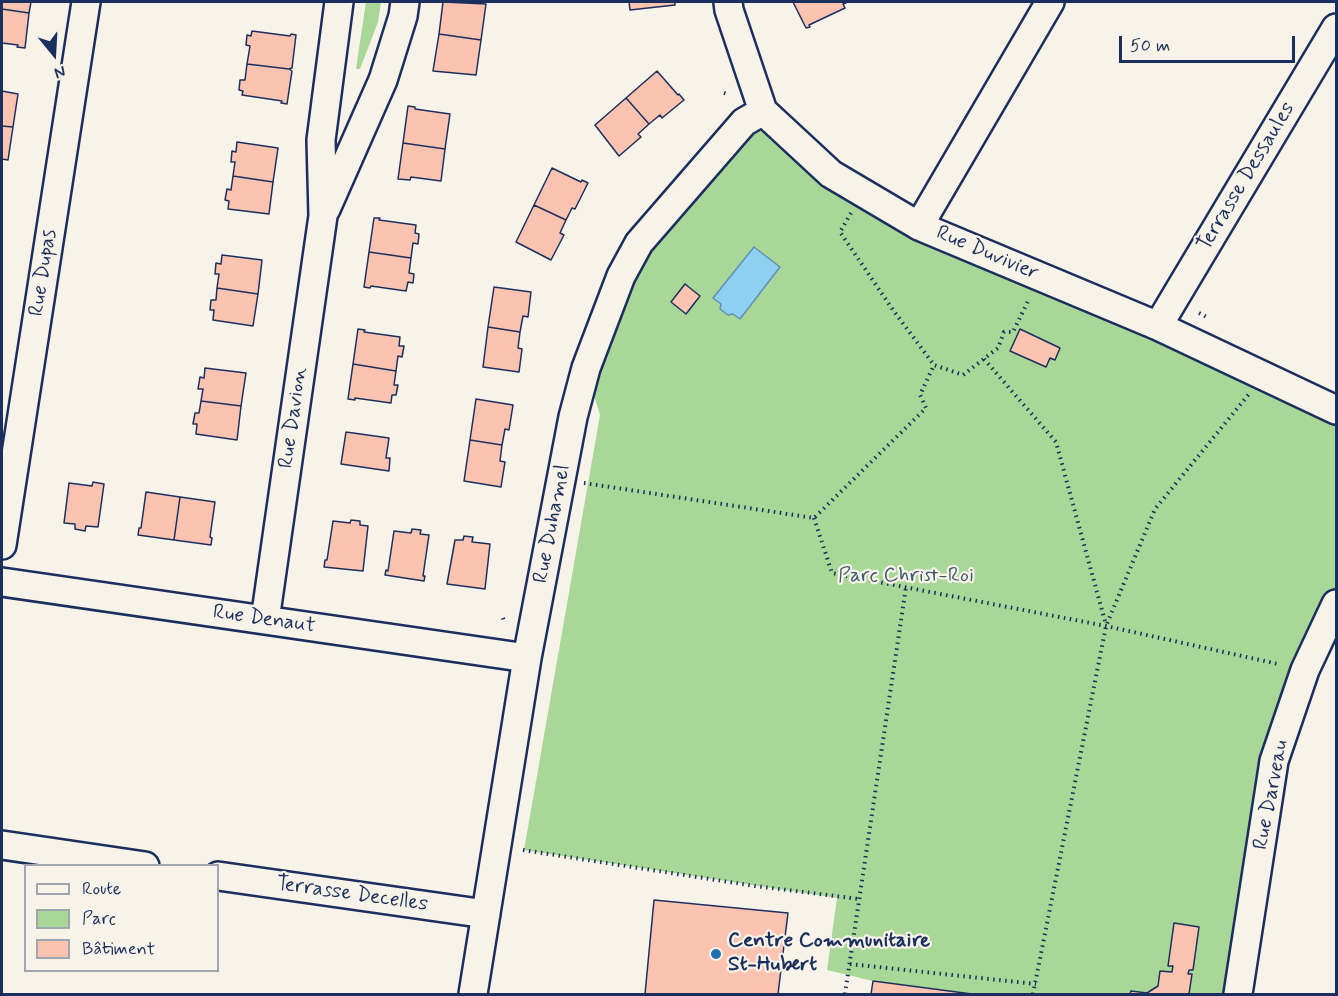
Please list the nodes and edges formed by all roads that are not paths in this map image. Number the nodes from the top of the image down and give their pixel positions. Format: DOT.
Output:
graph roads {
  1 [pos="86,2"];
  2 [pos="339,2"];
  3 [pos="405,2"];
  4 [pos="728,2"];
  5 [pos="1050,2"];
  6 [pos="1336,28"];
  7 [pos="763,111"];
  8 [pos="323,216"];
  9 [pos="919,226"];
  10 [pos="1158,326"];
  11 [pos="1336,410"];
  12 [pos="2,545"];
  13 [pos="2,582"];
  14 [pos="1336,604"];
  15 [pos="265,620"];
  16 [pos="527,658"];
  17 [pos="2,845"];
  18 [pos="131,864"];
  19 [pos="219,876"];
  20 [pos="486,914"];
  21 [pos="473,994"];
  22 [pos="1238,994"];
  1 -- 12 [label="street, Rue Dupas"];
  2 -- 8 [label="street, Rue Davion"];
  3 -- 8 [label="street, Rue Davion"];
  4 -- 7 [label="street, Rue Duvivier"];
  5 -- 9 [label="street"];
  6 -- 10 [label="street, Terrasse Dessaules"];
  7 -- 9 [label="street, Rue Duvivier"];
  7 -- 16 [label="street, Rue Duhamel"];
  8 -- 15 [label="street, Rue Davion"];
  9 -- 10 [label="street, Rue Duvivier"];
  10 -- 11 [label="street, Rue Duvivier"];
  13 -- 15 [label="street, Rue Denaut"];
  14 -- 22 [label="street, Rue Darveau"];
  15 -- 16 [label="street, Rue Denaut"];
  16 -- 20 [label="street, Rue Duhamel"];
  17 -- 18 [label="street"];
  19 -- 20 [label="street, Terrasse Decelles"];
  20 -- 21 [label="street, Rue Duhamel"];
}
